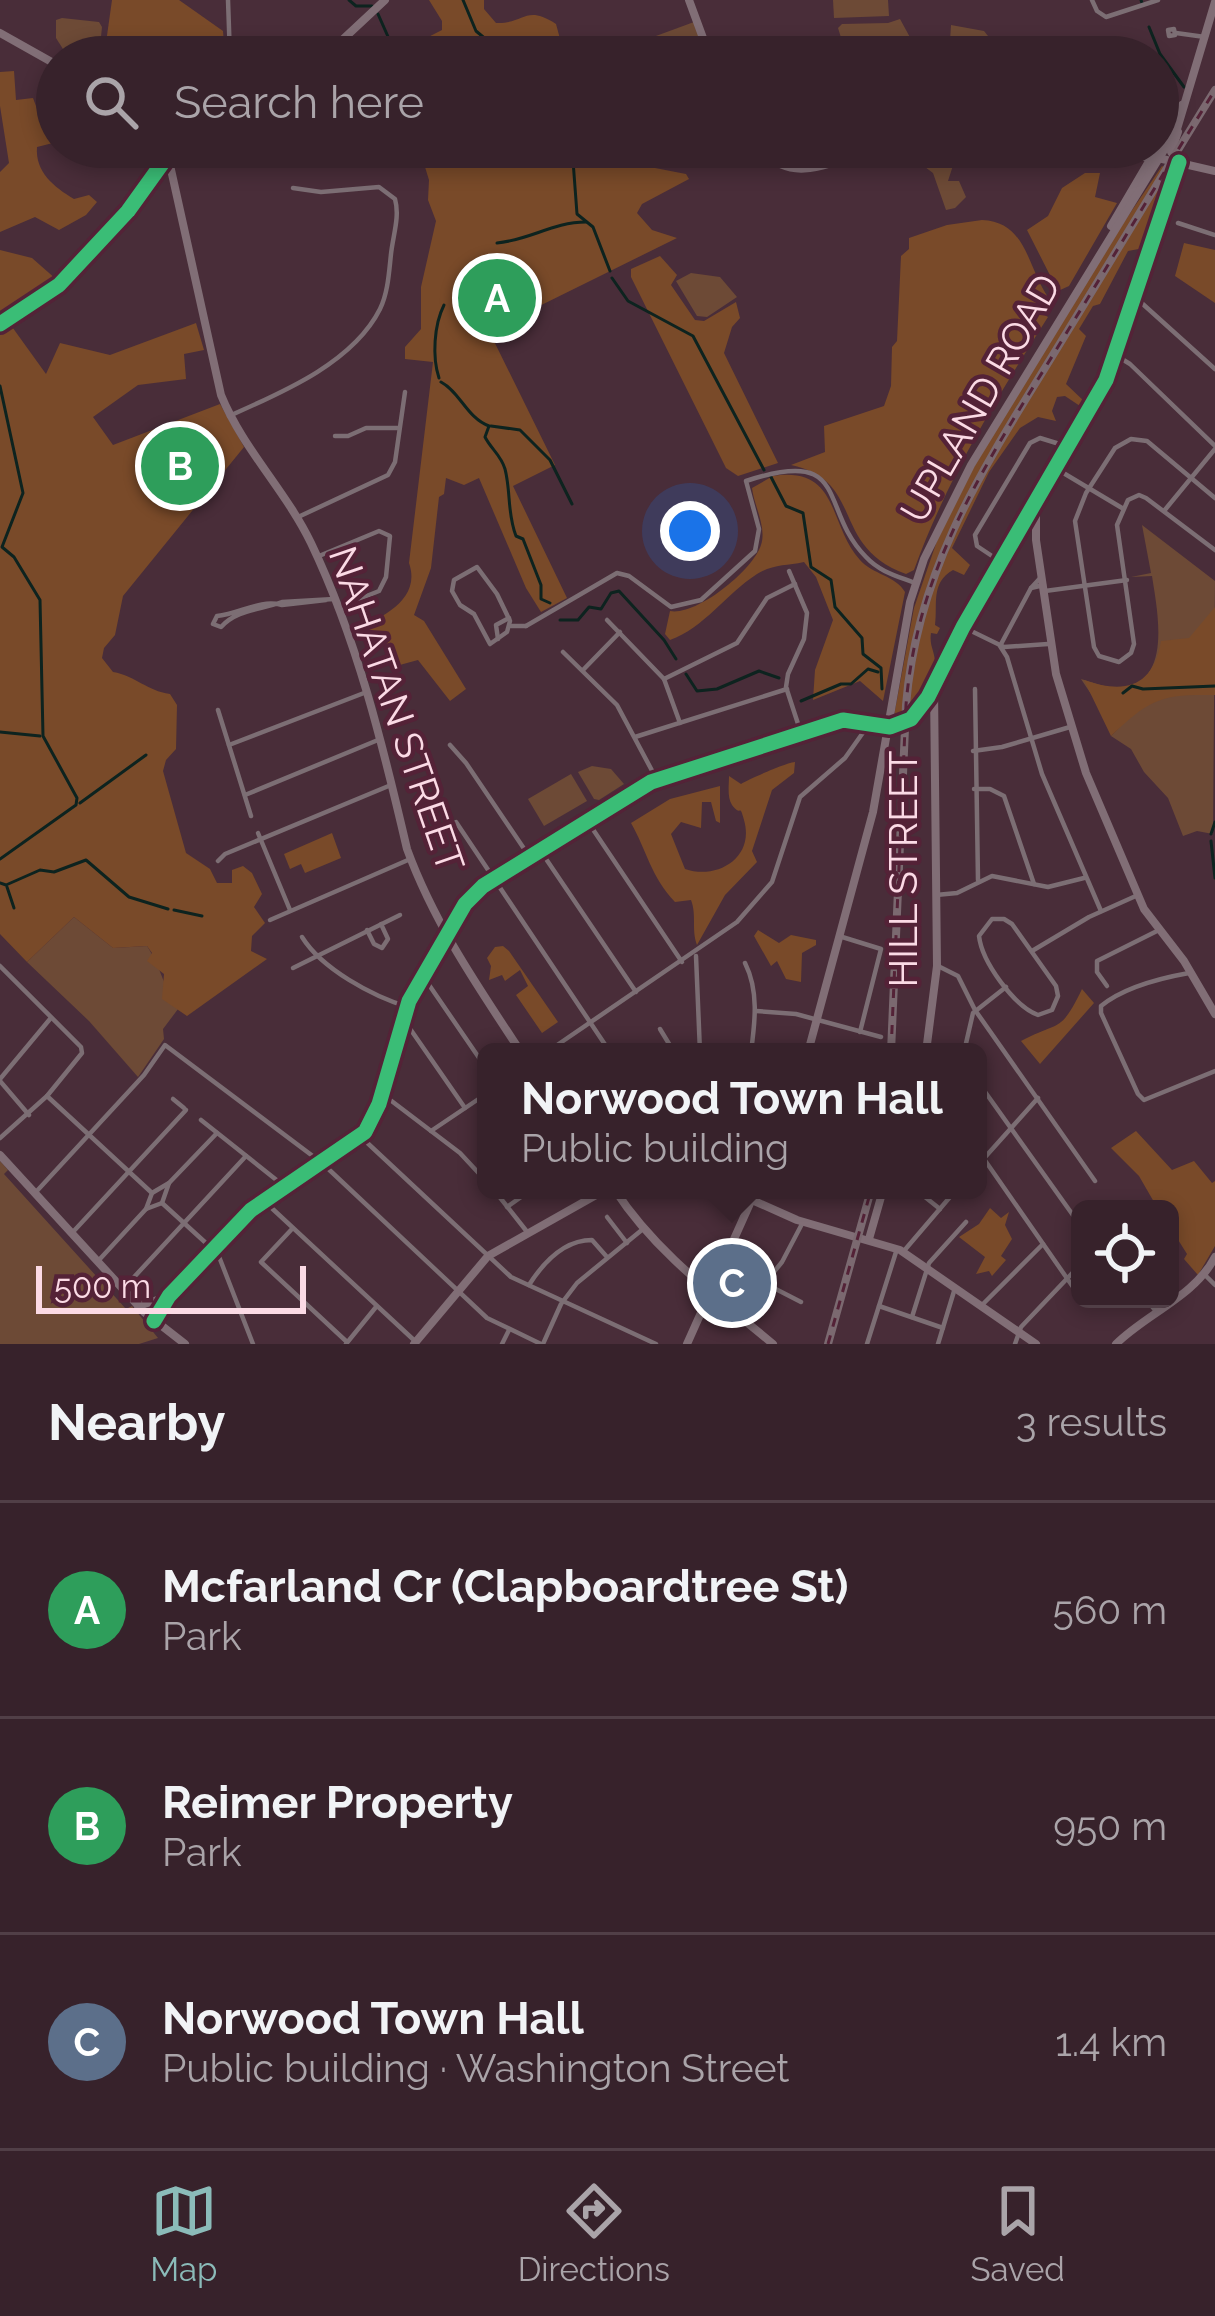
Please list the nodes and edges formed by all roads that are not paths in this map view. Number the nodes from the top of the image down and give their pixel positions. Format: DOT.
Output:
graph roads {
  1 [pos="228,0"];
  2 [pos="385,0"];
  3 [pos="689,0"];
  4 [pos="1092,0"];
  5 [pos="1158,0"];
  6 [pos="1215,2"];
  7 [pos="0,32"];
  8 [pos="1176,33"];
  9 [pos="229,36"];
  10 [pos="346,36"];
  11 [pos="702,36"];
  12 [pos="1205,38"];
  13 [pos="36,53"];
  14 [pos="1179,119"];
  15 [pos="1179,162"];
  16 [pos="171,168"];
  17 [pos="1138,168"];
  18 [pos="1146,168"];
  19 [pos="1149,168"];
  20 [pos="1177,168"];
  21 [pos="157,170"];
  22 [pos="1215,171"];
  23 [pos="172,173"];
  24 [pos="1138,177"];
  25 [pos="293,188"];
  26 [pos="1178,223"];
  27 [pos="1215,235"];
  28 [pos="1103,244"];
  29 [pos="1135,297"];
  30 [pos="0,324"];
  31 [pos="1117,356"];
  32 [pos="1215,369"];
  33 [pos="405,392"];
  34 [pos="230,416"];
  35 [pos="400,428"];
  36 [pos="335,436"];
  37 [pos="1214,446"];
  38 [pos="1067,447"];
  39 [pos="1055,469"];
  40 [pos="1190,479"];
  41 [pos="1090,488"];
  42 [pos="1215,499"];
  43 [pos="1122,508"];
  44 [pos="1163,511"];
  45 [pos="296,518"];
  46 [pos="1027,522"];
  47 [pos="1215,550"];
  48 [pos="316,557"];
  49 [pos="1000,562"];
  50 [pos="789,572"];
  51 [pos="1127,580"];
  52 [pos="915,583"];
  53 [pos="794,584"];
  54 [pos="1044,584"];
  55 [pos="1087,586"];
  56 [pos="332,602"];
  57 [pos="224,619"];
  58 [pos="607,620"];
  59 [pos="510,623"];
  60 [pos="963,627"];
  61 [pos="620,632"];
  62 [pos="498,638"];
  63 [pos="1051,644"];
  64 [pos="1000,646"];
  65 [pos="563,652"];
  66 [pos="583,670"];
  67 [pos="664,679"];
  68 [pos="934,687"];
  69 [pos="787,689"];
  70 [pos="974,689"];
  71 [pos="365,692"];
  72 [pos="922,706"];
  73 [pos="218,710"];
  74 [pos="933,712"];
  75 [pos="911,719"];
  76 [pos="868,721"];
  77 [pos="680,723"];
  78 [pos="890,727"];
  79 [pos="1070,727"];
  80 [pos="934,731"];
  81 [pos="801,734"];
  82 [pos="635,737"];
  83 [pos="380,739"];
  84 [pos="1031,739"];
  85 [pos="229,745"];
  86 [pos="450,746"];
  87 [pos="973,751"];
  88 [pos="658,780"];
  89 [pos="391,784"];
  90 [pos="974,789"];
  91 [pos="244,795"];
  92 [pos="250,816"];
  93 [pos="586,821"];
  94 [pos="456,822"];
  95 [pos="259,836"];
  96 [pos="539,850"];
  97 [pos="530,856"];
  98 [pos="410,859"];
  99 [pos="218,861"];
  100 [pos="1086,878"];
  101 [pos="494,879"];
  102 [pos="978,880"];
  103 [pos="1034,884"];
  104 [pos="936,895"];
  105 [pos="1138,896"];
  106 [pos="290,910"];
  107 [pos="1101,911"];
  108 [pos="400,915"];
  109 [pos="270,920"];
  110 [pos="381,924"];
  111 [pos="368,930"];
  112 [pos="1159,930"];
  113 [pos="446,934"];
  114 [pos="839,936"];
  115 [pos="302,937"];
  116 [pos="1032,951"];
  117 [pos="696,953"];
  118 [pos="315,954"];
  119 [pos="682,962"];
  120 [pos="745,963"];
  121 [pos="0,966"];
  122 [pos="937,966"];
  123 [pos="293,968"];
  124 [pos="1190,972"];
  125 [pos="422,976"];
  126 [pos="1107,986"];
  127 [pos="1006,987"];
  128 [pos="636,992"];
  129 [pos="408,1007"];
  130 [pos="975,1010"];
  131 [pos="756,1011"];
  132 [pos="1215,1014"];
  133 [pos="51,1018"];
  134 [pos="404,1019"];
  135 [pos="817,1021"];
  136 [pos="591,1023"];
  137 [pos="660,1029"];
  138 [pos="860,1032"];
  139 [pos="881,1037"];
  140 [pos="515,1043"];
  141 [pos="561,1043"];
  142 [pos="604,1043"];
  143 [pos="669,1043"];
  144 [pos="700,1043"];
  145 [pos="752,1043"];
  146 [pos="811,1043"];
  147 [pos="927,1043"];
  148 [pos="966,1043"];
  149 [pos="477,1055"];
  150 [pos="1215,1071"];
  151 [pos="0,1080"];
  152 [pos="382,1095"];
  153 [pos="987,1095"];
  154 [pos="47,1096"];
  155 [pos="1038,1098"];
  156 [pos="173,1100"];
  157 [pos="477,1100"];
  158 [pos="465,1108"];
  159 [pos="28,1115"];
  160 [pos="201,1120"];
  161 [pos="1011,1128"];
  162 [pos="431,1131"];
  163 [pos="217,1133"];
  164 [pos="90,1135"];
  165 [pos="361,1137"];
  166 [pos="0,1138"];
  167 [pos="0,1155"];
  168 [pos="247,1156"];
  169 [pos="987,1156"];
  170 [pos="322,1163"];
  171 [pos="987,1163"];
  172 [pos="477,1170"];
  173 [pos="129,1171"];
  174 [pos="1095,1180"];
  175 [pos="170,1183"];
  176 [pos="284,1186"];
  177 [pos="35,1193"];
  178 [pos="152,1193"];
  179 [pos="501,1199"];
  180 [pos="518,1199"];
  181 [pos="589,1199"];
  182 [pos="622,1199"];
  183 [pos="752,1199"];
  184 [pos="761,1199"];
  185 [pos="880,1199"];
  186 [pos="932,1199"];
  187 [pos="948,1199"];
  188 [pos="262,1200"];
  189 [pos="162,1203"];
  190 [pos="507,1207"];
  191 [pos="146,1209"];
  192 [pos="940,1209"];
  193 [pos="1071,1212"];
  194 [pos="607,1216"];
  195 [pos="803,1222"];
  196 [pos="966,1222"];
  197 [pos="185,1223"];
  198 [pos="292,1228"];
  199 [pos="644,1228"];
  200 [pos="72,1233"];
  201 [pos="528,1233"];
  202 [pos="869,1239"];
  203 [pos="627,1243"];
  204 [pos="1042,1244"];
  205 [pos="214,1249"];
  206 [pos="900,1250"];
  207 [pos="488,1256"];
  208 [pos="608,1257"];
  209 [pos="1215,1257"];
  210 [pos="98,1261"];
  211 [pos="927,1268"];
  212 [pos="1071,1273"];
  213 [pos="1204,1274"];
  214 [pos="1067,1277"];
  215 [pos="764,1283"];
  216 [pos="1071,1283"];
  217 [pos="529,1285"];
  218 [pos="1215,1285"];
  219 [pos="955,1288"];
  220 [pos="123,1289"];
  221 [pos="711,1290"];
  222 [pos="458,1291"];
  223 [pos="169,1296"];
  224 [pos="562,1301"];
  225 [pos="801,1302"];
  226 [pos="138,1306"];
  227 [pos="377,1306"];
  228 [pos="728,1306"];
  229 [pos="879,1306"];
  230 [pos="981,1306"];
  231 [pos="704,1307"];
  232 [pos="1155,1310"];
  233 [pos="739,1315"];
  234 [pos="912,1317"];
  235 [pos="154,1322"];
  236 [pos="943,1328"];
  237 [pos="164,1330"];
  238 [pos="509,1330"];
  239 [pos="1018,1332"];
  240 [pos="346,1343"];
  241 [pos="415,1343"];
  242 [pos="165,1344"];
  243 [pos="185,1344"];
  244 [pos="253,1344"];
  245 [pos="502,1344"];
  246 [pos="542,1344"];
  247 [pos="656,1344"];
  248 [pos="687,1344"];
  249 [pos="773,1344"];
  250 [pos="867,1344"];
  251 [pos="938,1344"];
  252 [pos="1015,1344"];
  253 [pos="1036,1344"];
  254 [pos="1116,1344"];
  1 -- 9 [label="street"];
  2 -- 10 [label="street"];
  3 -- 11 [label="street"];
  4 -- 5 [label="street"];
  6 -- 12 [label="street"];
  7 -- 13 [label="street"];
  8 -- 12 [label="street"];
  12 -- 14 [label="street"];
  15 -- 22 [label="street"];
  16 -- 23 [label="street, NAHATAN STREET"];
  17 -- 24 [label="street"];
  18 -- 24 [label="street, UPLAND ROAD"];
  19 -- 28 [label="street, UPLAND ROAD"];
  20 -- 29 [label="street"];
  21 -- 23 [label="street"];
  21 -- 30 [label="street"];
  23 -- 34 [label="street, NAHATAN STREET"];
  24 -- 28 [label="street, UPLAND ROAD"];
  25 -- 34 [label="street"];
  26 -- 27 [label="street"];
  28 -- 52 [label="street, UPLAND ROAD"];
  29 -- 31 [label="street"];
  29 -- 32 [label="street"];
  31 -- 37 [label="street"];
  31 -- 38 [label="street"];
  33 -- 35 [label="street"];
  34 -- 45 [label="street, NAHATAN STREET"];
  35 -- 36 [label="street"];
  35 -- 45 [label="street"];
  37 -- 40 [label="street"];
  38 -- 39 [label="street"];
  38 -- 49 [label="street"];
  39 -- 41 [label="street"];
  39 -- 46 [label="street"];
  40 -- 41 [label="street"];
  40 -- 42 [label="street"];
  40 -- 44 [label="street"];
  41 -- 43 [label="street"];
  41 -- 55 [label="street"];
  43 -- 44 [label="street"];
  43 -- 51 [label="street"];
  44 -- 47 [label="street"];
  45 -- 48 [label="street, NAHATAN STREET"];
  46 -- 49 [label="street"];
  46 -- 54 [label="street"];
  48 -- 56 [label="street, NAHATAN STREET"];
  48 -- 56 [label="street"];
  49 -- 60 [label="street"];
  50 -- 53 [label="street"];
  51 -- 55 [label="street"];
  51 -- 55 [label="street"];
  52 -- 59 [label="street"];
  52 -- 78 [label="street, UPLAND ROAD"];
  53 -- 67 [label="street"];
  53 -- 69 [label="street"];
  54 -- 55 [label="street"];
  54 -- 63 [label="street"];
  54 -- 64 [label="street"];
  56 -- 57 [label="street"];
  56 -- 71 [label="street, NAHATAN STREET"];
  58 -- 61 [label="street"];
  59 -- 62 [label="street"];
  59 -- 62 [label="street"];
  59 -- 62 [label="street"];
  60 -- 64 [label="street"];
  60 -- 68 [label="street"];
  61 -- 66 [label="street"];
  61 -- 67 [label="street"];
  63 -- 64 [label="street"];
  63 -- 79 [label="street"];
  64 -- 84 [label="street"];
  65 -- 66 [label="street"];
  66 -- 82 [label="street"];
  67 -- 77 [label="street"];
  68 -- 72 [label="street"];
  68 -- 74 [label="street, HILL STREET"];
  69 -- 77 [label="street"];
  69 -- 81 [label="street"];
  70 -- 87 [label="street"];
  71 -- 83 [label="street, NAHATAN STREET"];
  71 -- 85 [label="street"];
  72 -- 74 [label="street"];
  72 -- 75 [label="street"];
  73 -- 85 [label="street"];
  74 -- 80 [label="street, HILL STREET"];
  75 -- 78 [label="street"];
  75 -- 80 [label="street"];
  76 -- 78 [label="street"];
  76 -- 81 [label="street"];
  76 -- 117 [label="street"];
  77 -- 82 [label="street"];
  78 -- 114 [label="street, UPLAND ROAD"];
  79 -- 84 [label="street"];
  79 -- 105 [label="street"];
  80 -- 104 [label="street, HILL STREET"];
  81 -- 88 [label="street"];
  82 -- 88 [label="street"];
  83 -- 89 [label="street, NAHATAN STREET"];
  83 -- 91 [label="street"];
  84 -- 87 [label="street"];
  84 -- 100 [label="street"];
  85 -- 91 [label="street"];
  86 -- 97 [label="street"];
  87 -- 90 [label="street"];
  88 -- 93 [label="street"];
  89 -- 95 [label="street"];
  89 -- 98 [label="street, NAHATAN STREET"];
  90 -- 102 [label="street"];
  90 -- 103 [label="street"];
  91 -- 92 [label="street"];
  93 -- 96 [label="street"];
  93 -- 119 [label="street"];
  94 -- 101 [label="street"];
  95 -- 99 [label="street"];
  95 -- 106 [label="street"];
  96 -- 97 [label="street"];
  96 -- 128 [label="street"];
  97 -- 101 [label="street"];
  98 -- 106 [label="street"];
  98 -- 113 [label="street, NAHATAN STREET"];
  100 -- 103 [label="street"];
  100 -- 107 [label="street"];
  101 -- 113 [label="street"];
  101 -- 136 [label="street"];
  102 -- 103 [label="street"];
  102 -- 104 [label="street"];
  104 -- 122 [label="street, HILL STREET"];
  105 -- 107 [label="street"];
  105 -- 112 [label="street"];
  106 -- 109 [label="street"];
  107 -- 116 [label="street"];
  108 -- 110 [label="street"];
  110 -- 111 [label="street"];
  110 -- 111 [label="street"];
  111 -- 118 [label="street"];
  112 -- 124 [label="street"];
  112 -- 126 [label="street"];
  113 -- 125 [label="street"];
  113 -- 140 [label="street, NAHATAN STREET"];
  114 -- 135 [label="street, UPLAND ROAD"];
  114 -- 138 [label="street"];
  115 -- 118 [label="street"];
  116 -- 127 [label="street"];
  116 -- 127 [label="street"];
  117 -- 119 [label="street"];
  117 -- 144 [label="street"];
  118 -- 123 [label="street"];
  118 -- 129 [label="street"];
  119 -- 128 [label="street"];
  120 -- 131 [label="street"];
  121 -- 133 [label="street"];
  122 -- 130 [label="street"];
  122 -- 147 [label="street, HILL STREET"];
  124 -- 132 [label="street"];
  124 -- 150 [label="street"];
  125 -- 129 [label="street"];
  125 -- 149 [label="street"];
  127 -- 130 [label="street"];
  128 -- 136 [label="street"];
  129 -- 134 [label="street"];
  130 -- 148 [label="street"];
  130 -- 155 [label="street"];
  131 -- 135 [label="street"];
  131 -- 145 [label="street"];
  133 -- 151 [label="street"];
  133 -- 154 [label="street"];
  134 -- 152 [label="street"];
  134 -- 158 [label="street"];
  135 -- 138 [label="street"];
  135 -- 146 [label="street, UPLAND ROAD"];
  136 -- 141 [label="street"];
  136 -- 142 [label="street"];
  137 -- 143 [label="street"];
  138 -- 139 [label="street"];
  151 -- 159 [label="street"];
  152 -- 162 [label="street"];
  152 -- 165 [label="street"];
  153 -- 161 [label="street"];
  154 -- 159 [label="street"];
  154 -- 164 [label="street"];
  155 -- 161 [label="street"];
  155 -- 174 [label="street"];
  156 -- 173 [label="street"];
  157 -- 158 [label="street"];
  158 -- 162 [label="street"];
  159 -- 166 [label="street"];
  160 -- 163 [label="street"];
  161 -- 169 [label="street"];
  161 -- 193 [label="street"];
  162 -- 172 [label="street"];
  163 -- 168 [label="street"];
  163 -- 175 [label="street"];
  164 -- 170 [label="street"];
  164 -- 173 [label="street"];
  164 -- 177 [label="street"];
  165 -- 170 [label="street"];
  165 -- 207 [label="street"];
  167 -- 177 [label="street"];
  168 -- 176 [label="street"];
  168 -- 197 [label="street"];
  170 -- 176 [label="street"];
  170 -- 222 [label="street"];
  171 -- 204 [label="street"];
  173 -- 178 [label="street"];
  173 -- 200 [label="street"];
  175 -- 178 [label="street"];
  175 -- 189 [label="street"];
  176 -- 188 [label="street"];
  177 -- 200 [label="street"];
  178 -- 191 [label="street"];
  179 -- 190 [label="street"];
  180 -- 190 [label="street"];
  181 -- 201 [label="street"];
  182 -- 199 [label="street"];
  183 -- 221 [label="street"];
  184 -- 195 [label="street"];
  185 -- 202 [label="street"];
  186 -- 192 [label="street"];
  187 -- 192 [label="street"];
  188 -- 198 [label="street"];
  188 -- 205 [label="street"];
  189 -- 191 [label="street"];
  189 -- 197 [label="street"];
  190 -- 201 [label="street"];
  191 -- 210 [label="street"];
  192 -- 206 [label="street"];
  194 -- 203 [label="street"];
  195 -- 202 [label="street"];
  195 -- 215 [label="street"];
  196 -- 211 [label="street"];
  197 -- 205 [label="street"];
  197 -- 220 [label="street"];
  198 -- 227 [label="street"];
  198 -- 240 [label="street"];
  199 -- 203 [label="street"];
  199 -- 221 [label="street"];
  200 -- 210 [label="street"];
  201 -- 207 [label="street"];
  202 -- 206 [label="street"];
  203 -- 208 [label="street"];
  204 -- 214 [label="street"];
  204 -- 230 [label="street"];
  205 -- 223 [label="street"];
  205 -- 244 [label="street"];
  206 -- 211 [label="street"];
  206 -- 229 [label="street"];
  207 -- 217 [label="street"];
  207 -- 222 [label="street"];
  208 -- 217 [label="street"];
  208 -- 224 [label="street"];
  209 -- 213 [label="street"];
  210 -- 220 [label="street"];
  211 -- 219 [label="street"];
  211 -- 234 [label="street"];
  212 -- 214 [label="street"];
  213 -- 218 [label="street"];
  213 -- 232 [label="street"];
  214 -- 216 [label="street"];
  214 -- 239 [label="street"];
  215 -- 225 [label="street"];
  215 -- 233 [label="street"];
  217 -- 224 [label="street"];
  219 -- 230 [label="street"];
  219 -- 236 [label="street"];
  220 -- 226 [label="street"];
  221 -- 228 [label="street"];
  221 -- 231 [label="street"];
  222 -- 238 [label="street"];
  222 -- 241 [label="street"];
  223 -- 226 [label="street"];
  223 -- 235 [label="street"];
  224 -- 246 [label="street"];
  224 -- 247 [label="street"];
  226 -- 235 [label="street"];
  227 -- 240 [label="street"];
  227 -- 241 [label="street"];
  228 -- 231 [label="street"];
  228 -- 233 [label="street"];
  229 -- 234 [label="street"];
  229 -- 250 [label="street"];
  230 -- 239 [label="street"];
  231 -- 248 [label="street"];
  232 -- 254 [label="street"];
  233 -- 249 [label="street"];
  234 -- 236 [label="street"];
  235 -- 237 [label="street"];
  236 -- 251 [label="street"];
  237 -- 242 [label="street"];
  237 -- 243 [label="street"];
  238 -- 245 [label="street"];
  238 -- 246 [label="street"];
  239 -- 252 [label="street"];
  239 -- 253 [label="street"];
}
